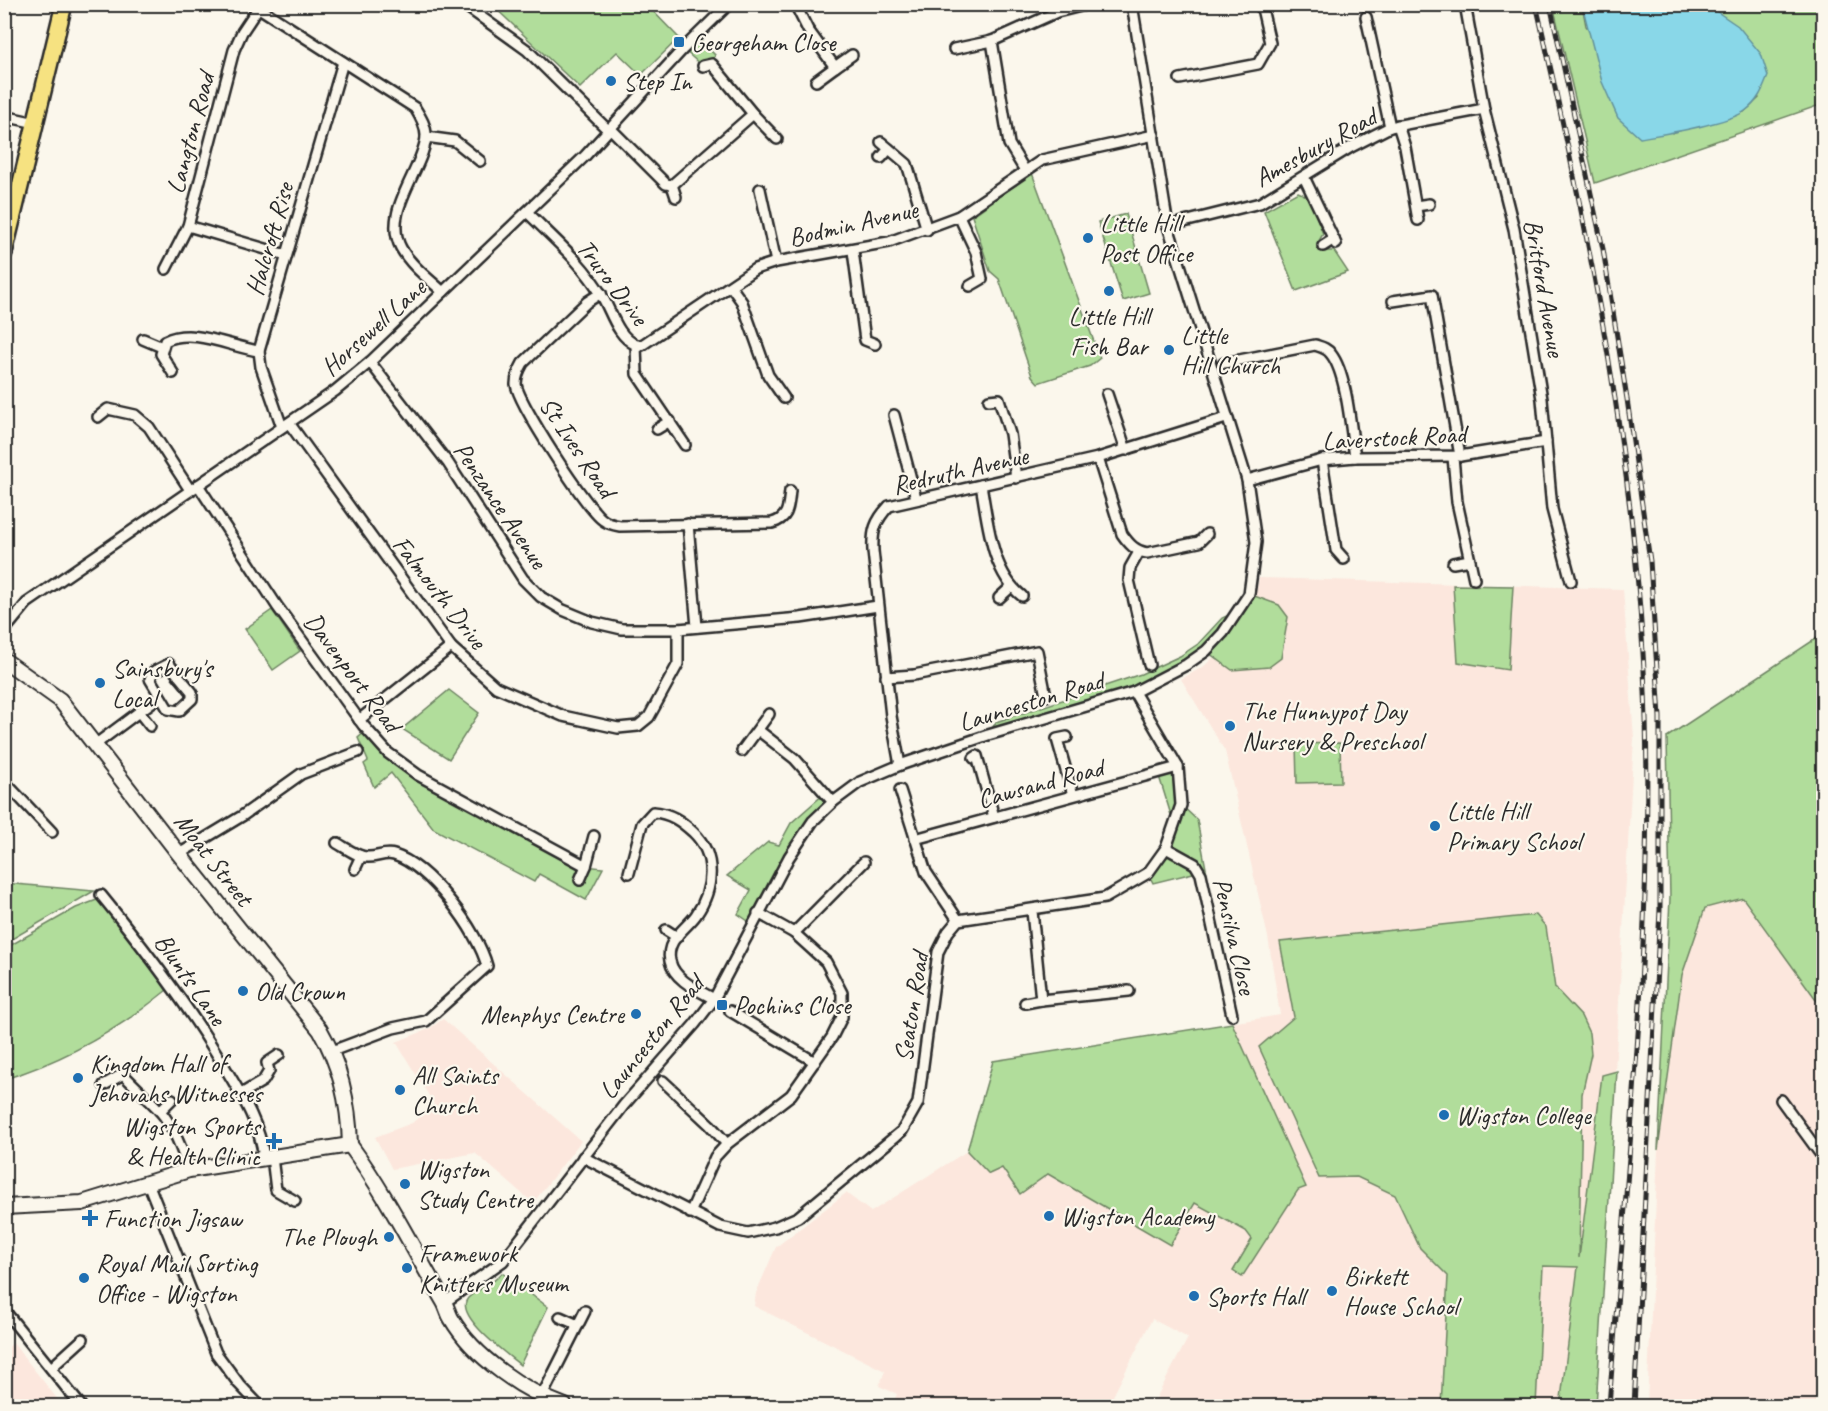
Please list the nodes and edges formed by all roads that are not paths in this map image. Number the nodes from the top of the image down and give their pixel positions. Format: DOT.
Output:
graph roads {
  1 [pos="64,4"];
  2 [pos="464,4"];
  3 [pos="729,4"];
  4 [pos="795,4"];
  5 [pos="1089,4"];
  6 [pos="1132,4"];
  7 [pos="1261,4"];
  8 [pos="1465,4"];
  9 [pos="256,6"];
  10 [pos="1077,8"];
  11 [pos="1366,17"];
  12 [pos="1080,19"];
  13 [pos="992,41"];
  14 [pos="954,49"];
  15 [pos="852,55"];
  16 [pos="343,62"];
  17 [pos="710,62"];
  18 [pos="835,67"];
  19 [pos="1180,79"];
  20 [pos="816,81"];
  21 [pos="1484,109"];
  22 [pos="753,114"];
  23 [pos="4,116"];
  24 [pos="36,123"];
  25 [pos="1394,126"];
  26 [pos="609,129"];
  27 [pos="1154,135"];
  28 [pos="426,136"];
  29 [pos="777,139"];
  30 [pos="881,158"];
  31 [pos="480,161"];
  32 [pos="1024,169"];
  33 [pos="1304,177"];
  34 [pos="672,185"];
  35 [pos="760,189"];
  36 [pos="675,197"];
  37 [pos="1429,204"];
  38 [pos="1416,206"];
  39 [pos="527,212"];
  40 [pos="959,216"];
  41 [pos="1419,220"];
  42 [pos="188,226"];
  43 [pos="1168,226"];
  44 [pos="927,230"];
  45 [pos="6,244"];
  46 [pos="1323,246"];
  47 [pos="853,251"];
  48 [pos="286,255"];
  49 [pos="776,262"];
  50 [pos="166,269"];
  51 [pos="970,286"];
  52 [pos="732,288"];
  53 [pos="442,292"];
  54 [pos="601,293"];
  55 [pos="1393,301"];
  56 [pos="143,339"];
  57 [pos="875,344"];
  58 [pos="636,345"];
  59 [pos="162,347"];
  60 [pos="259,351"];
  61 [pos="370,362"];
  62 [pos="1224,363"];
  63 [pos="173,373"];
  64 [pos="1107,394"];
  65 [pos="784,398"];
  66 [pos="102,399"];
  67 [pos="989,400"];
  68 [pos="108,409"];
  69 [pos="894,415"];
  70 [pos="98,417"];
  71 [pos="1226,418"];
  72 [pos="670,421"];
  73 [pos="286,425"];
  74 [pos="657,429"];
  75 [pos="1546,442"];
  76 [pos="685,445"];
  77 [pos="1126,450"];
  78 [pos="1355,457"];
  79 [pos="1457,457"];
  80 [pos="1098,458"];
  81 [pos="1322,460"];
  82 [pos="1016,478"];
  83 [pos="1246,480"];
  84 [pos="981,485"];
  85 [pos="194,488"];
  86 [pos="790,491"];
  87 [pos="916,498"];
  88 [pos="688,524"];
  89 [pos="1207,534"];
  90 [pos="1139,552"];
  91 [pos="1344,560"];
  92 [pos="1470,560"];
  93 [pos="1453,563"];
  94 [pos="1474,579"];
  95 [pos="1571,581"];
  96 [pos="1011,587"];
  97 [pos="1022,597"];
  98 [pos="999,598"];
  99 [pos="878,606"];
  100 [pos="697,627"];
  101 [pos="678,629"];
  102 [pos="4,631"];
  103 [pos="1156,646"];
  104 [pos="451,647"];
  105 [pos="1145,649"];
  106 [pos="4,660"];
  107 [pos="1149,665"];
  108 [pos="886,677"];
  109 [pos="1134,692"];
  110 [pos="1046,696"];
  111 [pos="159,697"];
  112 [pos="139,712"];
  113 [pos="769,714"];
  114 [pos="359,720"];
  115 [pos="150,726"];
  116 [pos="758,730"];
  117 [pos="1066,737"];
  118 [pos="96,744"];
  119 [pos="742,751"];
  120 [pos="358,752"];
  121 [pos="978,756"];
  122 [pos="900,765"];
  123 [pos="1178,767"];
  124 [pos="4,781"];
  125 [pos="900,790"];
  126 [pos="1073,795"];
  127 [pos="833,802"];
  128 [pos="994,817"];
  129 [pos="52,832"];
  130 [pos="594,836"];
  131 [pos="915,838"];
  132 [pos="338,843"];
  133 [pos="1166,848"];
  134 [pos="179,854"];
  135 [pos="361,855"];
  136 [pos="864,862"];
  137 [pos="586,866"];
  138 [pos="355,869"];
  139 [pos="629,873"];
  140 [pos="579,880"];
  141 [pos="101,895"];
  142 [pos="1032,911"];
  143 [pos="758,913"];
  144 [pos="958,920"];
  145 [pos="666,930"];
  146 [pos="794,933"];
  147 [pos="676,937"];
  148 [pos="1129,991"];
  149 [pos="714,999"];
  150 [pos="1041,1000"];
  151 [pos="1025,1003"];
  152 [pos="730,1011"];
  153 [pos="1232,1016"];
  154 [pos="332,1050"];
  155 [pos="279,1055"];
  156 [pos="815,1062"];
  157 [pos="663,1081"];
  158 [pos="104,1086"];
  159 [pos="241,1094"];
  160 [pos="172,1099"];
  161 [pos="1781,1100"];
  162 [pos="160,1111"];
  163 [pos="727,1144"];
  164 [pos="350,1145"];
  165 [pos="583,1157"];
  166 [pos="268,1158"];
  167 [pos="1824,1159"];
  168 [pos="189,1170"];
  169 [pos="148,1183"];
  170 [pos="296,1201"];
  171 [pos="4,1207"];
  172 [pos="690,1213"];
  173 [pos="445,1302"];
  174 [pos="4,1310"];
  175 [pos="585,1311"];
  176 [pos="560,1317"];
  177 [pos="578,1325"];
  178 [pos="83,1339"];
  179 [pos="51,1368"];
  180 [pos="541,1398"];
  181 [pos="81,1407"];
  182 [pos="260,1407"];
  183 [pos="565,1407"];
  1 -- 24 [label="main road"];
  2 -- 26 [label="street"];
  3 -- 26 [label="street, Horsewell Lane"];
  4 -- 18 [label="street"];
  5 -- 10 [label="street"];
  6 -- 27 [label="street, Launceston Road"];
  7 -- 19 [label="street"];
  8 -- 21 [label="street, Britford Avenue"];
  9 -- 16 [label="street"];
  9 -- 42 [label="street, Langton Road"];
  10 -- 12 [label="street"];
  10 -- 13 [label="street"];
  11 -- 25 [label="street"];
  13 -- 14 [label="street"];
  13 -- 32 [label="street"];
  15 -- 18 [label="street"];
  16 -- 28 [label="street"];
  16 -- 48 [label="street, Halcroft Rise"];
  17 -- 22 [label="street"];
  18 -- 20 [label="street"];
  21 -- 25 [label="street, Amesbury Road"];
  21 -- 75 [label="street, Britford Avenue"];
  22 -- 29 [label="street"];
  22 -- 34 [label="street"];
  23 -- 24 [label="street"];
  24 -- 45 [label="main road"];
  25 -- 33 [label="street, Amesbury Road"];
  25 -- 38 [label="street"];
  26 -- 34 [label="street"];
  26 -- 39 [label="street, Horsewell Lane"];
  27 -- 32 [label="street, Bodmin Avenue"];
  27 -- 43 [label="street, Launceston Road"];
  28 -- 31 [label="street"];
  28 -- 53 [label="street"];
  30 -- 44 [label="street"];
  32 -- 40 [label="street, Bodmin Avenue"];
  33 -- 43 [label="street, Amesbury Road"];
  33 -- 46 [label="street"];
  34 -- 36 [label="street"];
  35 -- 49 [label="street"];
  37 -- 38 [label="street"];
  38 -- 41 [label="street"];
  39 -- 53 [label="street, Horsewell Lane"];
  39 -- 54 [label="street, Truro Drive"];
  40 -- 44 [label="street, Bodmin Avenue"];
  40 -- 51 [label="street"];
  42 -- 48 [label="street"];
  42 -- 50 [label="street, Langton Road"];
  43 -- 71 [label="street, Launceston Road"];
  44 -- 47 [label="street, Bodmin Avenue"];
  47 -- 49 [label="street, Bodmin Avenue"];
  47 -- 57 [label="street"];
  48 -- 60 [label="street, Halcroft Rise"];
  49 -- 52 [label="street, Bodmin Avenue"];
  52 -- 58 [label="street, Bodmin Avenue"];
  52 -- 65 [label="street"];
  53 -- 61 [label="street, Horsewell Lane"];
  54 -- 58 [label="street, Truro Drive"];
  54 -- 88 [label="street, St Ives Road"];
  55 -- 79 [label="street"];
  56 -- 59 [label="street"];
  58 -- 72 [label="street, Truro Drive"];
  59 -- 60 [label="street"];
  59 -- 63 [label="street"];
  60 -- 73 [label="street, Halcroft Rise"];
  61 -- 73 [label="street, Horsewell Lane"];
  61 -- 101 [label="street, Penzance Avenue"];
  62 -- 78 [label="street"];
  64 -- 77 [label="street"];
  66 -- 68 [label="street"];
  67 -- 82 [label="street"];
  68 -- 70 [label="street"];
  68 -- 85 [label="street, Davenport Road"];
  69 -- 87 [label="street"];
  71 -- 77 [label="street, Redruth Avenue"];
  71 -- 83 [label="street, Launceston Road"];
  72 -- 74 [label="street"];
  72 -- 76 [label="street, Truro Drive"];
  73 -- 85 [label="street, Horsewell Lane"];
  73 -- 104 [label="street, Falmouth Drive"];
  75 -- 79 [label="street, Laverstock Road"];
  75 -- 95 [label="street, Britford Avenue"];
  77 -- 80 [label="street, Redruth Avenue"];
  78 -- 79 [label="street, Laverstock Road"];
  78 -- 81 [label="street, Laverstock Road"];
  79 -- 92 [label="street"];
  80 -- 82 [label="street, Redruth Avenue"];
  80 -- 90 [label="street"];
  81 -- 83 [label="street, Laverstock Road"];
  81 -- 91 [label="street"];
  82 -- 84 [label="street, Redruth Avenue"];
  83 -- 109 [label="street, Launceston Road"];
  84 -- 87 [label="street, Redruth Avenue"];
  84 -- 96 [label="street"];
  85 -- 102 [label="street, Horsewell Lane"];
  85 -- 114 [label="street, Davenport Road"];
  86 -- 88 [label="street, St Ives Road"];
  87 -- 99 [label="street, Redruth Avenue"];
  88 -- 100 [label="street"];
  89 -- 90 [label="street"];
  90 -- 105 [label="street"];
  92 -- 93 [label="street"];
  92 -- 94 [label="street"];
  96 -- 97 [label="street"];
  96 -- 98 [label="street"];
  99 -- 100 [label="street, Penzance Avenue"];
  99 -- 108 [label="street, Redruth Avenue"];
  100 -- 101 [label="street, Penzance Avenue"];
  101 -- 104 [label="street, Falmouth Drive"];
  103 -- 105 [label="street"];
  104 -- 114 [label="street"];
  105 -- 107 [label="street"];
  106 -- 118 [label="main road, Moat Street"];
  108 -- 110 [label="street"];
  108 -- 122 [label="street, Redruth Avenue"];
  109 -- 122 [label="street, Launceston Road"];
  109 -- 123 [label="street"];
  111 -- 111 [label="street"];
  111 -- 112 [label="street"];
  112 -- 115 [label="street"];
  112 -- 118 [label="street"];
  113 -- 116 [label="street"];
  114 -- 137 [label="street, Davenport Road"];
  116 -- 119 [label="street"];
  116 -- 127 [label="street"];
  117 -- 126 [label="street"];
  118 -- 134 [label="main road, Moat Street"];
  120 -- 134 [label="street"];
  121 -- 128 [label="street"];
  122 -- 127 [label="street, Launceston Road"];
  123 -- 126 [label="street, Cawsand Road"];
  123 -- 133 [label="street"];
  124 -- 129 [label="street"];
  125 -- 131 [label="street"];
  126 -- 128 [label="street, Cawsand Road"];
  127 -- 143 [label="street, Launceston Road"];
  128 -- 131 [label="street, Cawsand Road"];
  130 -- 137 [label="street"];
  131 -- 144 [label="street"];
  132 -- 135 [label="street"];
  133 -- 142 [label="street"];
  133 -- 153 [label="street, Pensilva Close"];
  134 -- 154 [label="main road, Moat Street"];
  135 -- 138 [label="street"];
  135 -- 154 [label="street"];
  136 -- 146 [label="street"];
  137 -- 140 [label="street"];
  139 -- 147 [label="street"];
  141 -- 159 [label="street, Blunts Lane"];
  142 -- 144 [label="street"];
  142 -- 150 [label="street"];
  143 -- 146 [label="street"];
  143 -- 149 [label="street, Launceston Road"];
  144 -- 172 [label="street, Seaton Road"];
  145 -- 147 [label="street"];
  146 -- 156 [label="street"];
  147 -- 149 [label="street"];
  148 -- 150 [label="street"];
  149 -- 165 [label="street, Launceston Road"];
  150 -- 151 [label="street"];
  152 -- 156 [label="street"];
  154 -- 164 [label="main road, Moat Street"];
  155 -- 159 [label="street"];
  156 -- 163 [label="street"];
  157 -- 163 [label="street"];
  158 -- 162 [label="street"];
  159 -- 166 [label="street, Blunts Lane"];
  160 -- 162 [label="street"];
  161 -- 167 [label="street"];
  162 -- 168 [label="street"];
  163 -- 172 [label="street"];
  164 -- 166 [label="main road"];
  164 -- 173 [label="main road"];
  165 -- 172 [label="street, Seaton Road"];
  165 -- 173 [label="street, Launceston Road"];
  166 -- 168 [label="main road"];
  166 -- 170 [label="street, Blunts Lane"];
  168 -- 169 [label="main road"];
  169 -- 171 [label="main road"];
  169 -- 182 [label="street"];
  173 -- 180 [label="main road"];
  174 -- 179 [label="street"];
  175 -- 177 [label="street"];
  176 -- 177 [label="street"];
  177 -- 180 [label="street"];
  178 -- 179 [label="street"];
  179 -- 181 [label="street"];
  180 -- 183 [label="main road"];
}
